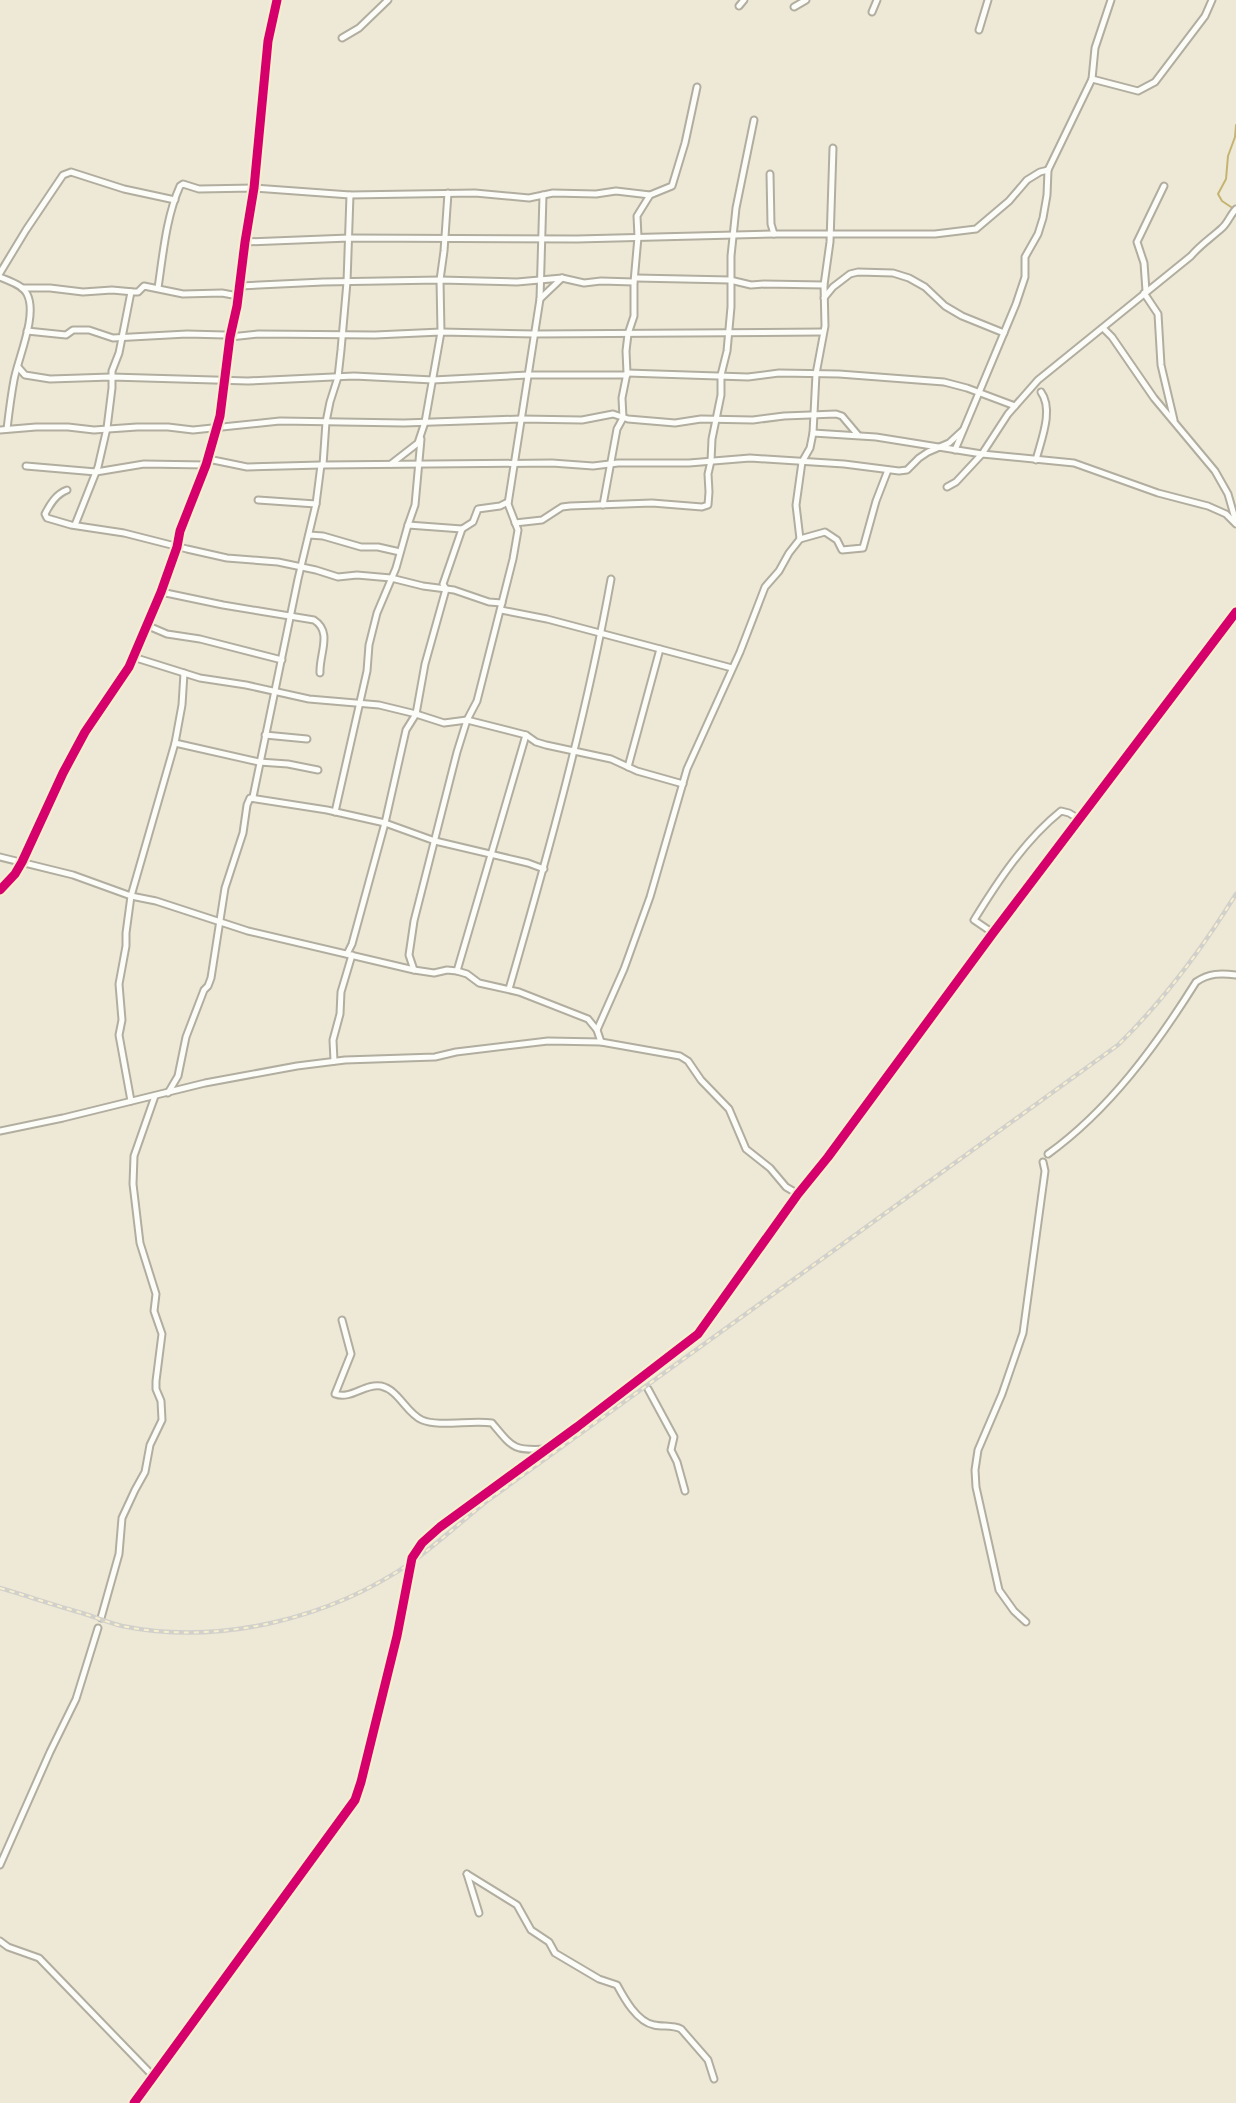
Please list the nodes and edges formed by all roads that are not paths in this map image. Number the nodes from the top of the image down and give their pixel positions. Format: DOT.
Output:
graph roads {
  1 [pos="276,0"];
  2 [pos="388,0"];
  3 [pos="744,0"];
  4 [pos="806,0"];
  5 [pos="877,0"];
  6 [pos="988,0"];
  7 [pos="1111,0"];
  8 [pos="1212,0"];
  9 [pos="739,6"];
  10 [pos="794,7"];
  11 [pos="872,12"];
  12 [pos="979,30"];
  13 [pos="342,38"];
  14 [pos="1091,79"];
  15 [pos="697,87"];
  16 [pos="754,120"];
  17 [pos="833,148"];
  18 [pos="1048,170"];
  19 [pos="770,174"];
  20 [pos="1164,186"];
  21 [pos="254,188"];
  22 [pos="448,193"];
  23 [pos="350,195"];
  24 [pos="544,195"];
  25 [pos="650,195"];
  26 [pos="174,200"];
  27 [pos="1236,209"];
  28 [pos="774,234"];
  29 [pos="830,235"];
  30 [pos="735,236"];
  31 [pos="638,237"];
  32 [pos="349,238"];
  33 [pos="542,238"];
  34 [pos="445,239"];
  35 [pos="245,242"];
  36 [pos="0,275"];
  37 [pos="562,278"];
  38 [pos="440,280"];
  39 [pos="542,280"];
  40 [pos="635,280"];
  41 [pos="730,280"];
  42 [pos="347,282"];
  43 [pos="824,285"];
  44 [pos="240,286"];
  45 [pos="22,288"];
  46 [pos="158,288"];
  47 [pos="131,292"];
  48 [pos="1145,292"];
  49 [pos="238,296"];
  50 [pos="824,298"];
  51 [pos="540,299"];
  52 [pos="1104,328"];
  53 [pos="27,331"];
  54 [pos="441,332"];
  55 [pos="823,332"];
  56 [pos="342,333"];
  57 [pos="728,333"];
  58 [pos="1004,333"];
  59 [pos="535,334"];
  60 [pos="628,334"];
  61 [pos="122,337"];
  62 [pos="230,337"];
  63 [pos="18,367"];
  64 [pos="528,374"];
  65 [pos="627,374"];
  66 [pos="816,374"];
  67 [pos="721,376"];
  68 [pos="111,377"];
  69 [pos="338,377"];
  70 [pos="225,380"];
  71 [pos="433,380"];
  72 [pos="1041,392"];
  73 [pos="978,393"];
  74 [pos="1015,406"];
  75 [pos="814,415"];
  76 [pos="623,418"];
  77 [pos="521,419"];
  78 [pos="715,421"];
  79 [pos="1174,421"];
  80 [pos="326,422"];
  81 [pos="425,422"];
  82 [pos="107,428"];
  83 [pos="216,428"];
  84 [pos="3,429"];
  85 [pos="962,431"];
  86 [pos="813,433"];
  87 [pos="858,435"];
  88 [pos="421,439"];
  89 [pos="940,448"];
  90 [pos="956,450"];
  91 [pos="982,454"];
  92 [pos="1036,460"];
  93 [pos="711,461"];
  94 [pos="207,462"];
  95 [pos="802,462"];
  96 [pos="514,463"];
  97 [pos="612,464"];
  98 [pos="322,465"];
  99 [pos="390,465"];
  100 [pos="420,465"];
  101 [pos="26,466"];
  102 [pos="888,470"];
  103 [pos="96,472"];
  104 [pos="947,487"];
  105 [pos="66,490"];
  106 [pos="258,500"];
  107 [pos="508,502"];
  108 [pos="316,504"];
  109 [pos="603,505"];
  110 [pos="1234,508"];
  111 [pos="515,523"];
  112 [pos="1236,523"];
  113 [pos="408,524"];
  114 [pos="75,526"];
  115 [pos="462,528"];
  116 [pos="309,535"];
  117 [pos="800,539"];
  118 [pos="177,547"];
  119 [pos="400,551"];
  120 [pos="301,567"];
  121 [pos="391,578"];
  122 [pos="611,579"];
  123 [pos="446,589"];
  124 [pos="161,592"];
  125 [pos="501,607"];
  126 [pos="1236,612"];
  127 [pos="291,615"];
  128 [pos="146,625"];
  129 [pos="601,634"];
  130 [pos="660,649"];
  131 [pos="133,657"];
  132 [pos="282,660"];
  133 [pos="732,667"];
  134 [pos="184,673"];
  135 [pos="320,673"];
  136 [pos="274,690"];
  137 [pos="359,705"];
  138 [pos="416,714"];
  139 [pos="467,720"];
  140 [pos="265,734"];
  141 [pos="526,735"];
  142 [pos="307,739"];
  143 [pos="175,743"];
  144 [pos="573,751"];
  145 [pos="259,762"];
  146 [pos="628,766"];
  147 [pos="318,770"];
  148 [pos="683,784"];
  149 [pos="253,797"];
  150 [pos="335,812"];
  151 [pos="1079,819"];
  152 [pos="385,823"];
  153 [pos="435,841"];
  154 [pos="491,856"];
  155 [pos="0,857"];
  156 [pos="22,862"];
  157 [pos="544,869"];
  158 [pos="0,890"];
  159 [pos="131,896"];
  160 [pos="219,923"];
  161 [pos="993,933"];
  162 [pos="349,954"];
  163 [pos="414,970"];
  164 [pos="457,971"];
  165 [pos="1236,975"];
  166 [pos="509,989"];
  167 [pos="597,1030"];
  168 [pos="601,1042"];
  169 [pos="334,1061"];
  170 [pos="167,1093"];
  171 [pos="155,1096"];
  172 [pos="131,1101"];
  173 [pos="0,1130"];
  174 [pos="1048,1154"];
  175 [pos="1042,1162"];
  176 [pos="798,1195"];
  177 [pos="341,1320"];
  178 [pos="648,1389"];
  179 [pos="547,1449"];
  180 [pos="685,1491"];
  181 [pos="101,1618"];
  182 [pos="1026,1622"];
  183 [pos="98,1628"];
  184 [pos="0,1865"];
  185 [pos="479,1913"];
  186 [pos="0,1941"];
  187 [pos="153,2076"];
  188 [pos="714,2079"];
  189 [pos="134,2103"];
  1 -- 21 [label="street"];
  2 -- 13 [label="street"];
  3 -- 9 [label="street"];
  4 -- 10 [label="street"];
  5 -- 11 [label="street"];
  6 -- 12 [label="street"];
  7 -- 14 [label="street"];
  8 -- 14 [label="street"];
  14 -- 18 [label="street"];
  15 -- 25 [label="street"];
  16 -- 30 [label="street"];
  17 -- 29 [label="street"];
  18 -- 29 [label="street"];
  18 -- 58 [label="street"];
  19 -- 28 [label="street"];
  20 -- 48 [label="street"];
  21 -- 23 [label="street"];
  21 -- 26 [label="street"];
  21 -- 35 [label="street"];
  22 -- 23 [label="street"];
  22 -- 24 [label="street"];
  22 -- 34 [label="street"];
  23 -- 32 [label="street"];
  24 -- 25 [label="street"];
  24 -- 33 [label="street"];
  25 -- 31 [label="street"];
  26 -- 36 [label="street"];
  26 -- 46 [label="street"];
  27 -- 48 [label="street"];
  28 -- 29 [label="street"];
  28 -- 30 [label="street"];
  29 -- 43 [label="street"];
  30 -- 31 [label="street"];
  30 -- 41 [label="street"];
  31 -- 33 [label="street"];
  31 -- 40 [label="street"];
  32 -- 34 [label="street"];
  32 -- 35 [label="street"];
  32 -- 42 [label="street"];
  33 -- 34 [label="street"];
  33 -- 39 [label="street"];
  34 -- 38 [label="street"];
  35 -- 44 [label="street"];
  36 -- 45 [label="street"];
  37 -- 39 [label="street"];
  37 -- 40 [label="street"];
  37 -- 51 [label="street"];
  38 -- 39 [label="street"];
  38 -- 42 [label="street"];
  38 -- 54 [label="street"];
  39 -- 51 [label="street"];
  40 -- 41 [label="street"];
  40 -- 60 [label="street"];
  41 -- 43 [label="street"];
  41 -- 57 [label="street"];
  42 -- 44 [label="street"];
  42 -- 56 [label="street"];
  43 -- 50 [label="street"];
  44 -- 49 [label="street"];
  45 -- 47 [label="street"];
  45 -- 53 [label="street"];
  46 -- 47 [label="street"];
  46 -- 49 [label="street"];
  47 -- 61 [label="street"];
  48 -- 52 [label="street"];
  48 -- 79 [label="street"];
  49 -- 62 [label="street"];
  50 -- 55 [label="street"];
  50 -- 58 [label="street"];
  51 -- 59 [label="street"];
  52 -- 74 [label="street"];
  52 -- 79 [label="street"];
  53 -- 61 [label="street"];
  53 -- 63 [label="street"];
  54 -- 56 [label="street"];
  54 -- 59 [label="street"];
  54 -- 71 [label="street"];
  55 -- 57 [label="street"];
  55 -- 66 [label="street"];
  56 -- 62 [label="street"];
  56 -- 69 [label="street"];
  57 -- 60 [label="street"];
  57 -- 67 [label="street"];
  58 -- 73 [label="street"];
  59 -- 60 [label="street"];
  59 -- 64 [label="street"];
  60 -- 65 [label="street"];
  61 -- 62 [label="street"];
  61 -- 68 [label="street"];
  62 -- 70 [label="street"];
  63 -- 68 [label="street"];
  63 -- 84 [label="street"];
  64 -- 65 [label="street"];
  64 -- 71 [label="street"];
  64 -- 77 [label="street"];
  65 -- 67 [label="street"];
  65 -- 76 [label="street"];
  66 -- 67 [label="street"];
  66 -- 73 [label="street"];
  66 -- 75 [label="street"];
  67 -- 78 [label="street"];
  68 -- 70 [label="street"];
  68 -- 82 [label="street"];
  69 -- 70 [label="street"];
  69 -- 71 [label="street"];
  69 -- 80 [label="street"];
  70 -- 83 [label="street"];
  71 -- 81 [label="street"];
  72 -- 92 [label="street"];
  73 -- 74 [label="street"];
  73 -- 85 [label="street"];
  74 -- 91 [label="street"];
  75 -- 78 [label="street"];
  75 -- 86 [label="street"];
  75 -- 87 [label="street"];
  76 -- 77 [label="street"];
  76 -- 78 [label="street"];
  76 -- 97 [label="street"];
  77 -- 81 [label="street"];
  77 -- 96 [label="street"];
  78 -- 93 [label="street"];
  79 -- 110 [label="street"];
  80 -- 81 [label="street"];
  80 -- 83 [label="street"];
  80 -- 98 [label="street"];
  81 -- 88 [label="street"];
  82 -- 83 [label="street"];
  82 -- 84 [label="street"];
  82 -- 103 [label="street"];
  83 -- 94 [label="street"];
  85 -- 89 [label="street"];
  85 -- 90 [label="street"];
  86 -- 87 [label="street"];
  86 -- 95 [label="street"];
  87 -- 89 [label="street"];
  88 -- 99 [label="street"];
  88 -- 100 [label="street"];
  89 -- 90 [label="street"];
  89 -- 102 [label="street"];
  90 -- 91 [label="street"];
  91 -- 92 [label="street"];
  91 -- 104 [label="street"];
  92 -- 112 [label="street"];
  93 -- 95 [label="street"];
  93 -- 97 [label="street"];
  93 -- 109 [label="street"];
  94 -- 98 [label="street"];
  94 -- 103 [label="street"];
  94 -- 118 [label="street"];
  95 -- 102 [label="street"];
  95 -- 117 [label="street"];
  96 -- 97 [label="street"];
  96 -- 100 [label="street"];
  96 -- 107 [label="street"];
  97 -- 109 [label="street"];
  98 -- 99 [label="street"];
  98 -- 108 [label="street"];
  99 -- 100 [label="street"];
  100 -- 113 [label="street"];
  101 -- 103 [label="street"];
  102 -- 117 [label="street"];
  103 -- 114 [label="street"];
  105 -- 114 [label="street"];
  106 -- 108 [label="street"];
  107 -- 111 [label="street"];
  107 -- 115 [label="street"];
  108 -- 116 [label="street"];
  109 -- 111 [label="street"];
  110 -- 112 [label="street"];
  111 -- 125 [label="street"];
  113 -- 115 [label="street"];
  113 -- 119 [label="street"];
  114 -- 118 [label="street"];
  115 -- 123 [label="street"];
  116 -- 119 [label="street"];
  116 -- 120 [label="street"];
  117 -- 133 [label="street"];
  118 -- 120 [label="street"];
  118 -- 124 [label="street"];
  119 -- 121 [label="street"];
  120 -- 121 [label="street"];
  120 -- 127 [label="street"];
  121 -- 123 [label="street"];
  121 -- 137 [label="street"];
  122 -- 129 [label="street"];
  123 -- 125 [label="street"];
  123 -- 138 [label="street"];
  124 -- 127 [label="street"];
  124 -- 128 [label="street"];
  125 -- 129 [label="street"];
  125 -- 139 [label="street"];
  126 -- 151 [label="street"];
  127 -- 132 [label="street"];
  127 -- 135 [label="street"];
  128 -- 131 [label="street"];
  128 -- 132 [label="street"];
  129 -- 130 [label="street"];
  129 -- 144 [label="street"];
  130 -- 133 [label="street"];
  130 -- 146 [label="street"];
  131 -- 134 [label="street"];
  131 -- 156 [label="street"];
  132 -- 136 [label="street"];
  133 -- 148 [label="street"];
  134 -- 136 [label="street"];
  134 -- 143 [label="street"];
  136 -- 137 [label="street"];
  136 -- 140 [label="street"];
  137 -- 138 [label="street"];
  137 -- 150 [label="street"];
  138 -- 139 [label="street"];
  138 -- 152 [label="street"];
  139 -- 141 [label="street"];
  139 -- 153 [label="street"];
  140 -- 142 [label="street"];
  140 -- 145 [label="street"];
  141 -- 144 [label="street"];
  141 -- 154 [label="street"];
  143 -- 145 [label="street"];
  143 -- 159 [label="street"];
  144 -- 146 [label="street"];
  144 -- 157 [label="street"];
  145 -- 147 [label="street"];
  145 -- 149 [label="street"];
  146 -- 148 [label="street"];
  148 -- 167 [label="street"];
  149 -- 150 [label="street"];
  149 -- 160 [label="street"];
  150 -- 152 [label="street"];
  151 -- 161 [label="street"];
  151 -- 161 [label="street"];
  152 -- 153 [label="street"];
  152 -- 162 [label="street"];
  153 -- 154 [label="street"];
  153 -- 163 [label="street"];
  154 -- 157 [label="street"];
  154 -- 164 [label="street"];
  155 -- 156 [label="street"];
  156 -- 158 [label="street"];
  156 -- 159 [label="street"];
  157 -- 166 [label="street"];
  159 -- 160 [label="street"];
  159 -- 172 [label="street"];
  160 -- 162 [label="street"];
  160 -- 170 [label="street"];
  161 -- 176 [label="street"];
  162 -- 163 [label="street"];
  162 -- 169 [label="street"];
  163 -- 164 [label="street"];
  164 -- 166 [label="street"];
  165 -- 174 [label="street"];
  166 -- 167 [label="street"];
  167 -- 168 [label="street"];
  168 -- 169 [label="street"];
  168 -- 176 [label="street"];
  169 -- 170 [label="street"];
  170 -- 171 [label="street"];
  171 -- 172 [label="street"];
  171 -- 181 [label="street"];
  172 -- 173 [label="street"];
  175 -- 182 [label="street"];
  176 -- 179 [label="street"];
  177 -- 179 [label="street"];
  178 -- 180 [label="street"];
  179 -- 187 [label="street"];
  183 -- 184 [label="street"];
  185 -- 188 [label="street"];
  186 -- 187 [label="street"];
  187 -- 189 [label="street"];
}
